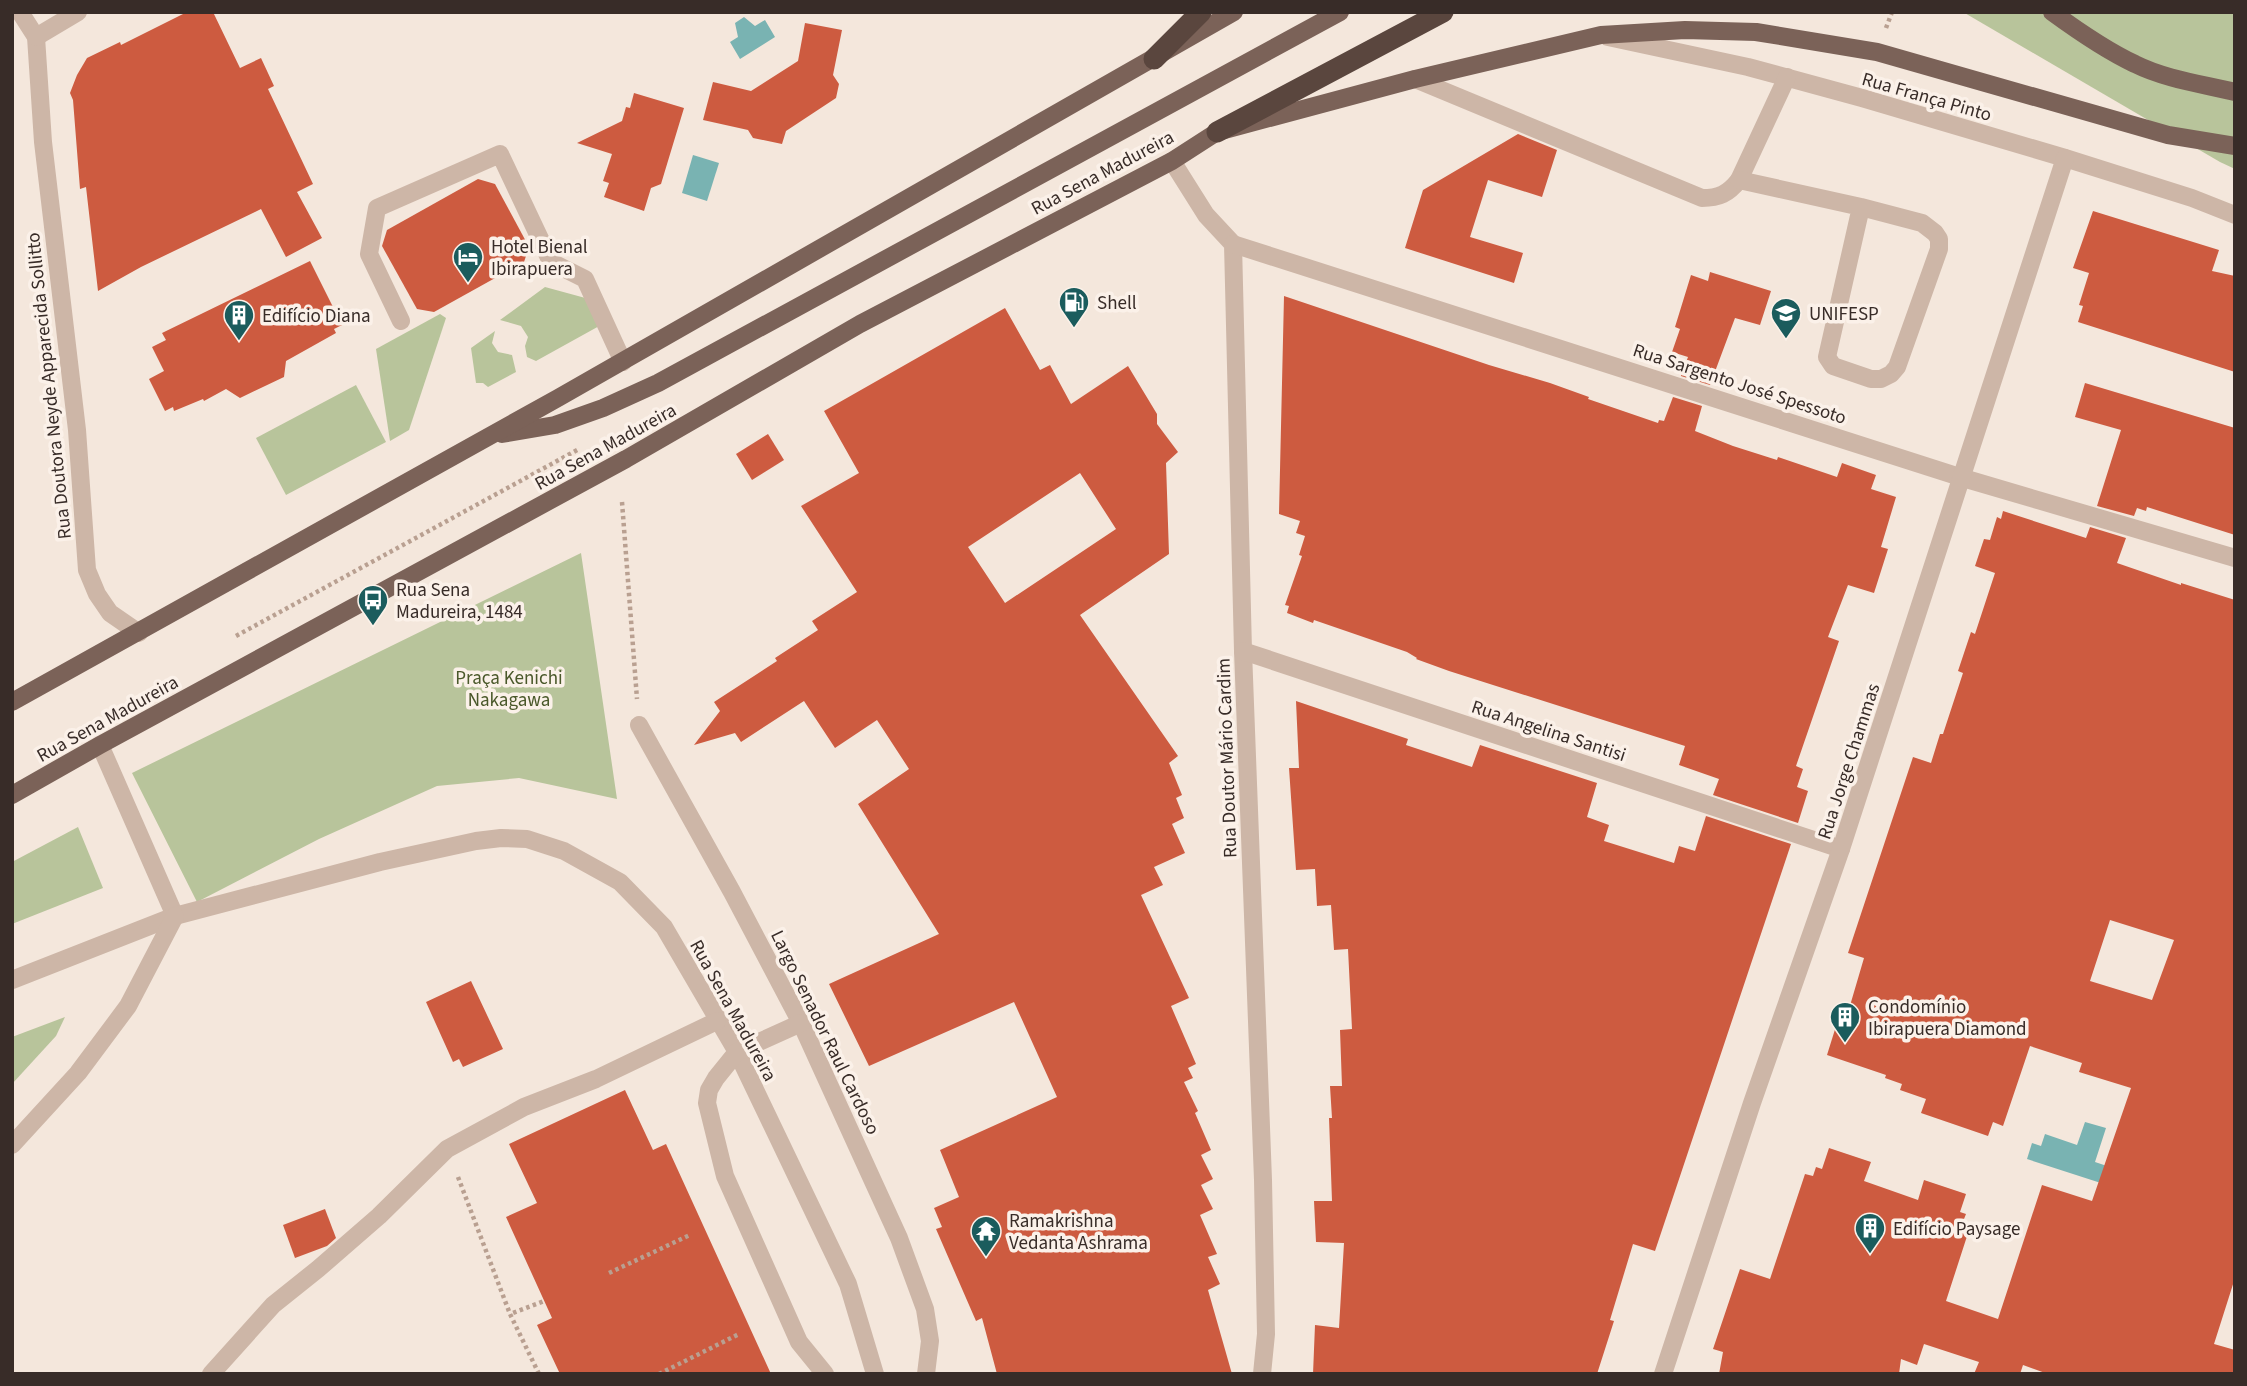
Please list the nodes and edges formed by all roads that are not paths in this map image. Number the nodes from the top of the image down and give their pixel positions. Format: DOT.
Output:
graph roads {
  1 [pos="20,12"];
  2 [pos="78,12"];
  3 [pos="1201,12"];
  4 [pos="1234,12"];
  5 [pos="1340,12"];
  6 [pos="1444,12"];
  7 [pos="2052,12"];
  8 [pos="1601,35"];
  9 [pos="36,37"];
  10 [pos="1154,59"];
  11 [pos="1787,77"];
  12 [pos="1415,79"];
  13 [pos="2235,92"];
  14 [pos="1217,132"];
  15 [pos="2235,146"];
  16 [pos="2065,158"];
  17 [pos="1171,161"];
  18 [pos="1739,180"];
  19 [pos="1861,207"];
  20 [pos="2235,215"];
  21 [pos="1233,244"];
  22 [pos="401,321"];
  23 [pos="623,362"];
  24 [pos="484,438"];
  25 [pos="1963,478"];
  26 [pos="2235,558"];
  27 [pos="139,633"];
  28 [pos="1243,651"];
  29 [pos="12,702"];
  30 [pos="639,724"];
  31 [pos="100,745"];
  32 [pos="12,795"];
  33 [pos="1841,849"];
  34 [pos="175,916"];
  35 [pos="12,980"];
  36 [pos="717,1021"];
  37 [pos="801,1023"];
  38 [pos="737,1052"];
  39 [pos="12,1146"];
  40 [pos="211,1374"];
  41 [pos="825,1374"];
  42 [pos="875,1374"];
  43 [pos="926,1374"];
  44 [pos="1262,1374"];
  45 [pos="1663,1374"];
  1 -- 9 [label="street"];
  2 -- 9 [label="street"];
  3 -- 10 [label="highway"];
  4 -- 10 [label="main road"];
  5 -- 24 [label="main road"];
  6 -- 14 [label="highway"];
  7 -- 13 [label="main road"];
  8 -- 11 [label="street, Rua França Pinto"];
  8 -- 12 [label="main road, Rua Sena Madureira"];
  8 -- 15 [label="main road, Rua Sena Madureira"];
  9 -- 27 [label="street, Rua Doutora Neyde Apparecida Sollitto"];
  10 -- 23 [label="main road"];
  11 -- 16 [label="street, Rua França Pinto"];
  11 -- 18 [label="street"];
  12 -- 14 [label="main road, Rua Sena Madureira"];
  12 -- 18 [label="street"];
  14 -- 17 [label="main road, Rua Sena Madureira"];
  16 -- 20 [label="street, Rua França Pinto"];
  16 -- 25 [label="street, Rua Jorge Chammas"];
  17 -- 21 [label="street"];
  17 -- 31 [label="main road, Rua Sena Madureira"];
  18 -- 19 [label="street"];
  19 -- 19 [label="street"];
  21 -- 25 [label="street, Rua Sargento José Spessoto"];
  21 -- 28 [label="street, Rua Doutor Mário Cardim"];
  22 -- 23 [label="street"];
  23 -- 24 [label="main road"];
  24 -- 27 [label="main road"];
  25 -- 26 [label="street, Rua Sargento José Spessoto"];
  25 -- 33 [label="street, Rua Jorge Chammas"];
  27 -- 29 [label="main road"];
  28 -- 33 [label="street, Rua Angelina Santisi"];
  28 -- 44 [label="street, Rua Doutor Mário Cardim"];
  30 -- 37 [label="street, Largo Senador Raul Cardoso"];
  31 -- 32 [label="main road, Rua Sena Madureira"];
  31 -- 34 [label="street"];
  33 -- 45 [label="street, Rua Jorge Chammas"];
  34 -- 35 [label="street, Rua Sena Madureira"];
  34 -- 36 [label="street, Rua Sena Madureira"];
  34 -- 39 [label="street"];
  36 -- 38 [label="street, Rua Sena Madureira"];
  36 -- 40 [label="street"];
  37 -- 38 [label="street"];
  37 -- 43 [label="street, Largo Senador Raul Cardoso"];
  38 -- 41 [label="street"];
  38 -- 42 [label="street, Rua Sena Madureira"];
}
